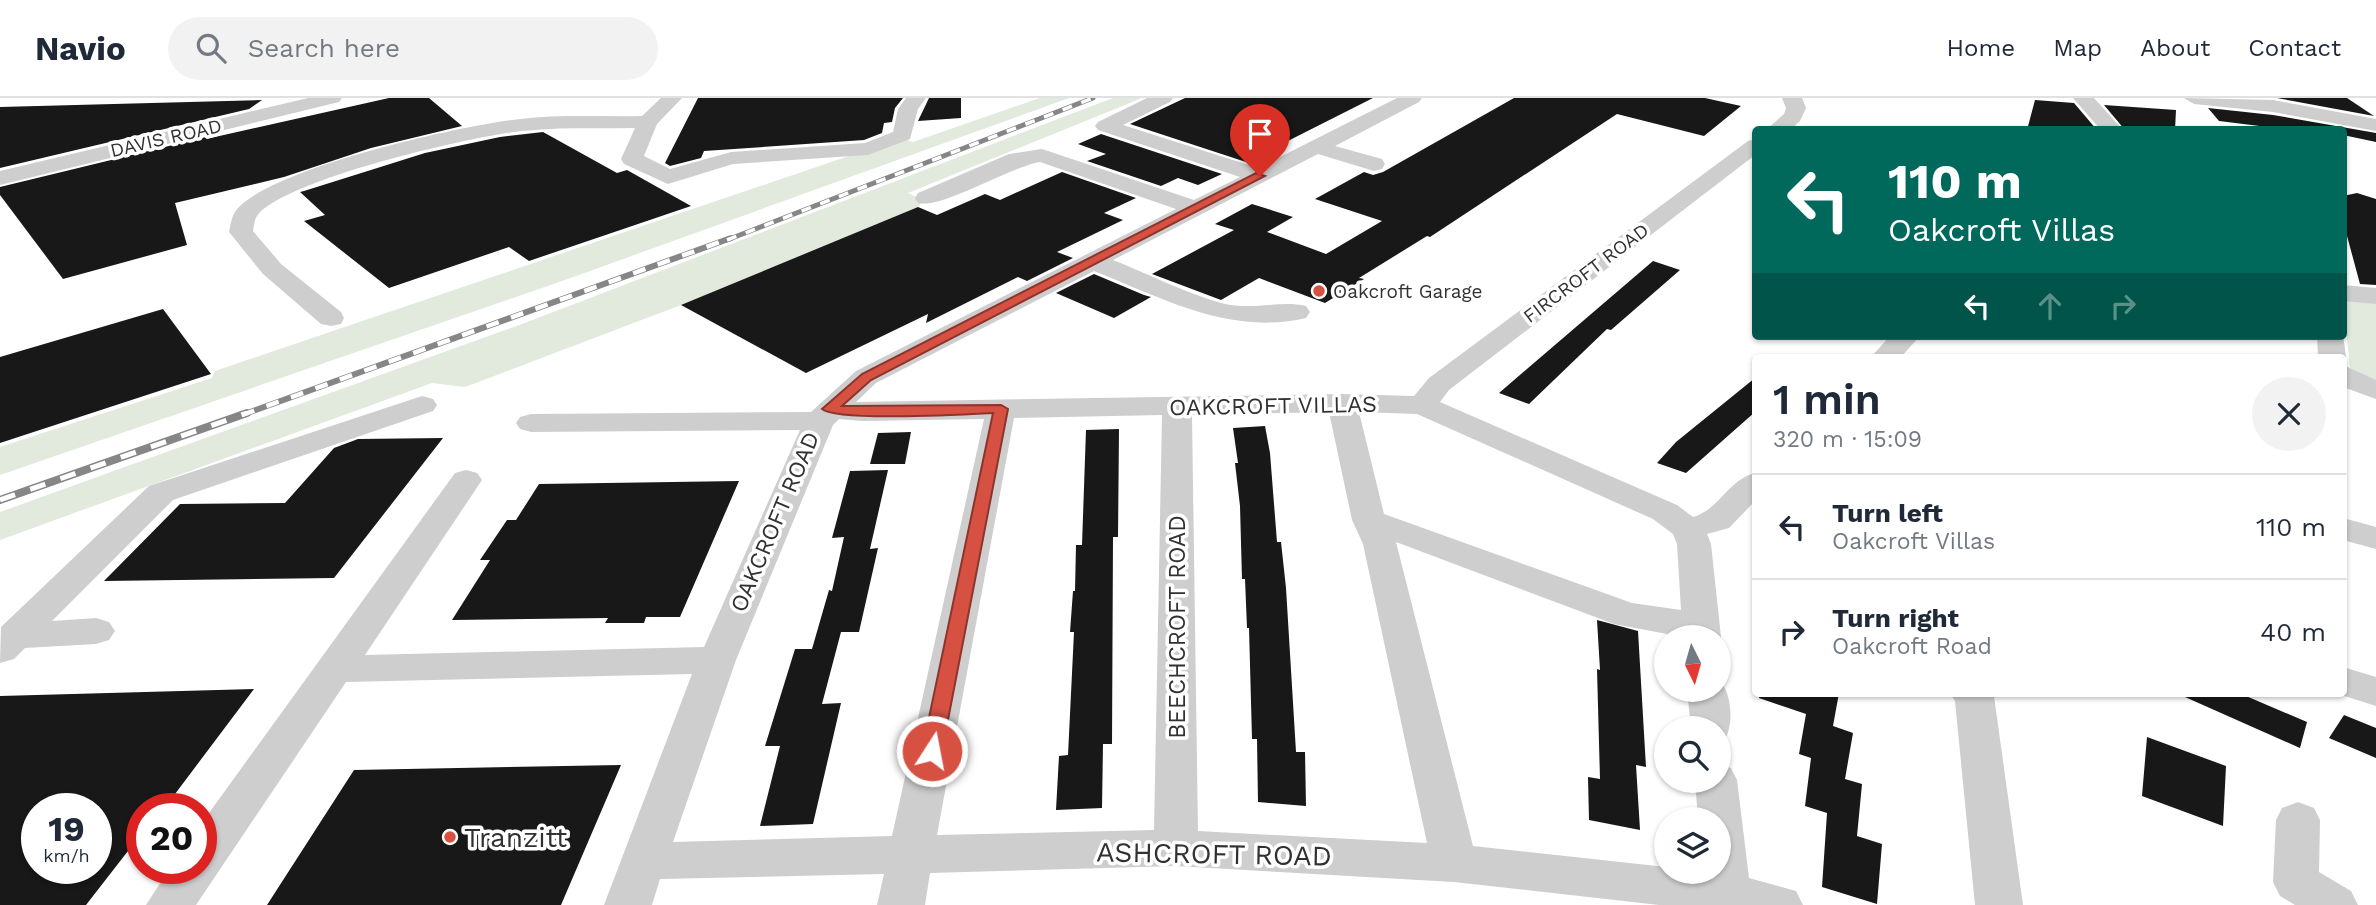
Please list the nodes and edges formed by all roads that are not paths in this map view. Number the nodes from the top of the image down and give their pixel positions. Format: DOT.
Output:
graph roads {
  1 [pos="332,98"];
  2 [pos="672,98"];
  3 [pos="916,98"];
  4 [pos="1163,98"];
  5 [pos="1412,98"];
  6 [pos="1792,98"];
  7 [pos="2083,98"];
  8 [pos="2194,98"];
  9 [pos="648,122"];
  10 [pos="2376,125"];
  11 [pos="1781,126"];
  12 [pos="2109,126"];
  13 [pos="1317,147"];
  14 [pos="1752,147"];
  15 [pos="1374,164"];
  16 [pos="1260,176"];
  17 [pos="0,177"];
  18 [pos="926,198"];
  19 [pos="1195,208"];
  20 [pos="1092,261"];
  21 [pos="2347,293"];
  22 [pos="2376,296"];
  23 [pos="1297,312"];
  24 [pos="331,318"];
  25 [pos="1902,340"];
  26 [pos="1888,354"];
  27 [pos="2347,377"];
  28 [pos="2376,390"];
  29 [pos="1342,403"];
  30 [pos="422,405"];
  31 [pos="1422,405"];
  32 [pos="1177,407"];
  33 [pos="1001,409"];
  34 [pos="824,415"];
  35 [pos="531,423"];
  36 [pos="466,480"];
  37 [pos="1752,486"];
  38 [pos="1369,520"];
  39 [pos="1688,529"];
  40 [pos="2347,530"];
  41 [pos="2376,538"];
  42 [pos="1673,625"];
  43 [pos="1701,625"];
  44 [pos="96,631"];
  45 [pos="7,643"];
  46 [pos="717,660"];
  47 [pos="334,669"];
  48 [pos="2347,682"];
  49 [pos="2376,692"];
  50 [pos="1973,697"];
  51 [pos="1717,793"];
  52 [pos="2298,820"];
  53 [pos="217,837"];
  54 [pos="1176,848"];
  55 [pos="911,856"];
  56 [pos="646,861"];
  57 [pos="1454,863"];
  58 [pos="185,884"];
  59 [pos="1727,893"];
  60 [pos="170,905"];
  61 [pos="628,905"];
  62 [pos="901,905"];
  63 [pos="1779,905"];
  64 [pos="1999,905"];
  65 [pos="2334,905"];
  1 -- 17 [label="street, DAVIS ROAD"];
  2 -- 9 [label="street"];
  3 -- 9 [label="street"];
  4 -- 16 [label="street"];
  5 -- 13 [label="street, OAKCROFT ROAD"];
  6 -- 11 [label="street"];
  7 -- 12 [label="street"];
  8 -- 10 [label="street"];
  9 -- 24 [label="street"];
  13 -- 15 [label="street"];
  13 -- 16 [label="street, OAKCROFT ROAD"];
  14 -- 31 [label="street, FIRCROFT ROAD"];
  16 -- 19 [label="street, OAKCROFT ROAD"];
  18 -- 19 [label="street"];
  19 -- 20 [label="street, OAKCROFT ROAD"];
  20 -- 23 [label="street"];
  20 -- 34 [label="street, OAKCROFT ROAD"];
  21 -- 22 [label="street"];
  25 -- 26 [label="street"];
  27 -- 28 [label="street"];
  29 -- 31 [label="street, OAKCROFT VILLAS"];
  29 -- 32 [label="street, OAKCROFT VILLAS"];
  29 -- 38 [label="street"];
  30 -- 45 [label="street"];
  31 -- 39 [label="street, OAKCROFT VILLAS"];
  32 -- 33 [label="street, OAKCROFT VILLAS"];
  32 -- 54 [label="street, BEECHCROFT ROAD"];
  33 -- 34 [label="street, OAKCROFT VILLAS"];
  33 -- 55 [label="street"];
  34 -- 35 [label="street, OAKCROFT VILLAS"];
  34 -- 46 [label="street, OAKCROFT ROAD"];
  36 -- 47 [label="street"];
  37 -- 39 [label="street"];
  38 -- 42 [label="street"];
  38 -- 57 [label="street"];
  39 -- 43 [label="street"];
  40 -- 41 [label="street"];
  44 -- 45 [label="street"];
  46 -- 47 [label="street"];
  46 -- 56 [label="street, OAKCROFT ROAD"];
  47 -- 53 [label="street"];
  48 -- 49 [label="street"];
  50 -- 64 [label="street"];
  51 -- 59 [label="street"];
  52 -- 65 [label="street"];
  54 -- 55 [label="street, ASHCROFT ROAD"];
  54 -- 57 [label="street, ASHCROFT ROAD"];
  55 -- 56 [label="street, ASHCROFT ROAD"];
  55 -- 62 [label="street"];
  56 -- 61 [label="street, OAKCROFT ROAD"];
  57 -- 59 [label="street, ASHCROFT ROAD"];
  58 -- 60 [label="street"];
  59 -- 63 [label="street, ASHCROFT ROAD"];
}
